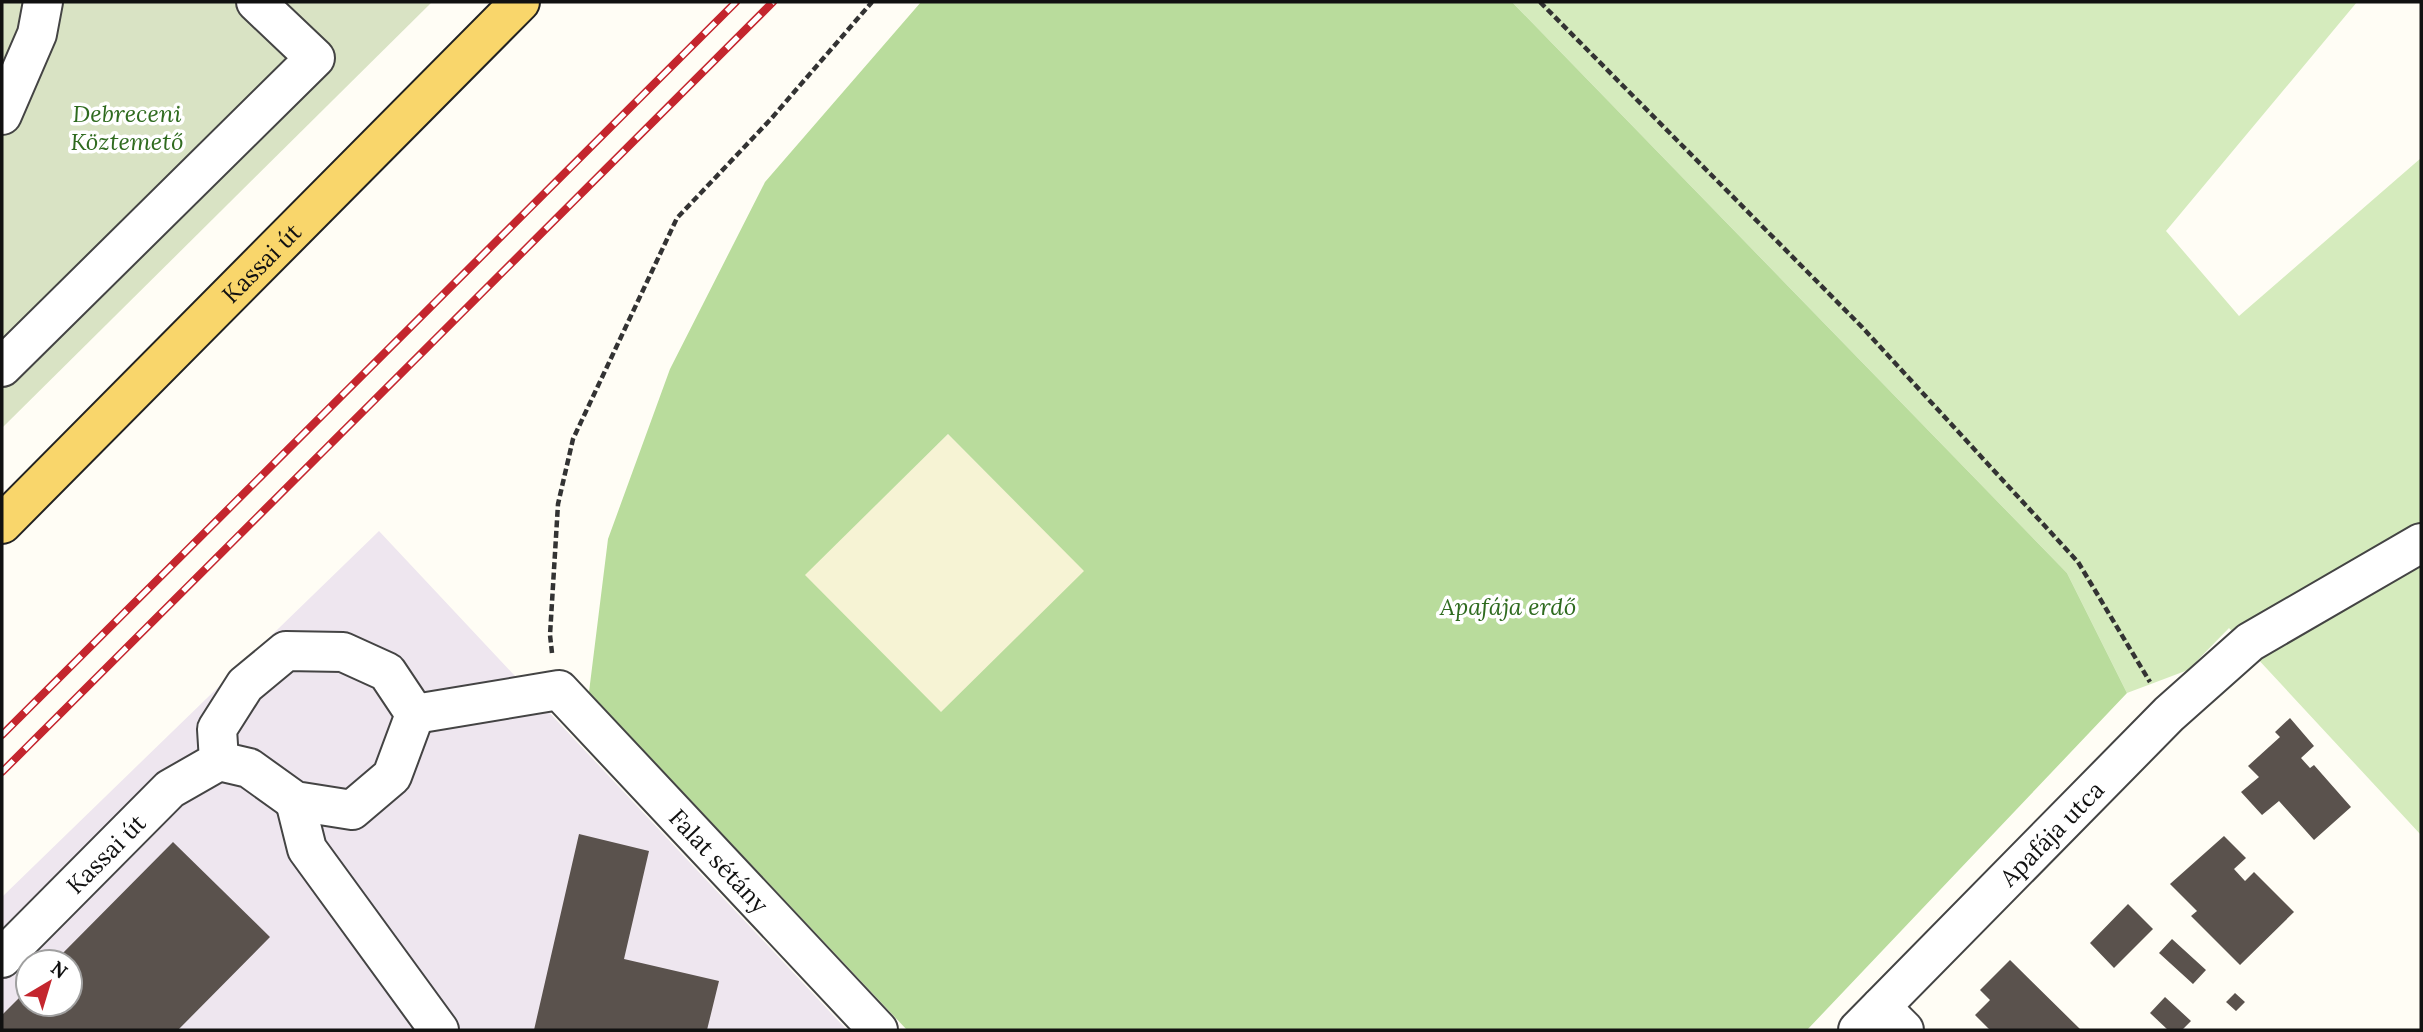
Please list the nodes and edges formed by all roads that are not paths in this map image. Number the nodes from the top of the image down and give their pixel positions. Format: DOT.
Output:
graph roads {
  1 [pos="43,2"];
  2 [pos="256,2"];
  3 [pos="520,2"];
  4 [pos="2,115"];
  5 [pos="2,367"];
  6 [pos="2,524"];
  7 [pos="2421,544"];
  8 [pos="415,714"];
  9 [pos="219,761"];
  10 [pos="295,801"];
  11 [pos="2,958"];
  12 [pos="1881,1023"];
  13 [pos="439,1030"];
  14 [pos="878,1030"];
  1 -- 4 [label="street"];
  2 -- 5 [label="street"];
  3 -- 6 [label="main road, Kassai út"];
  7 -- 12 [label="street, Apafája utca"];
  8 -- 9 [label="street"];
  8 -- 10 [label="street"];
  8 -- 14 [label="street, Falat sétány"];
  9 -- 10 [label="street"];
  9 -- 11 [label="street, Kassai út"];
  10 -- 13 [label="street"];
}
